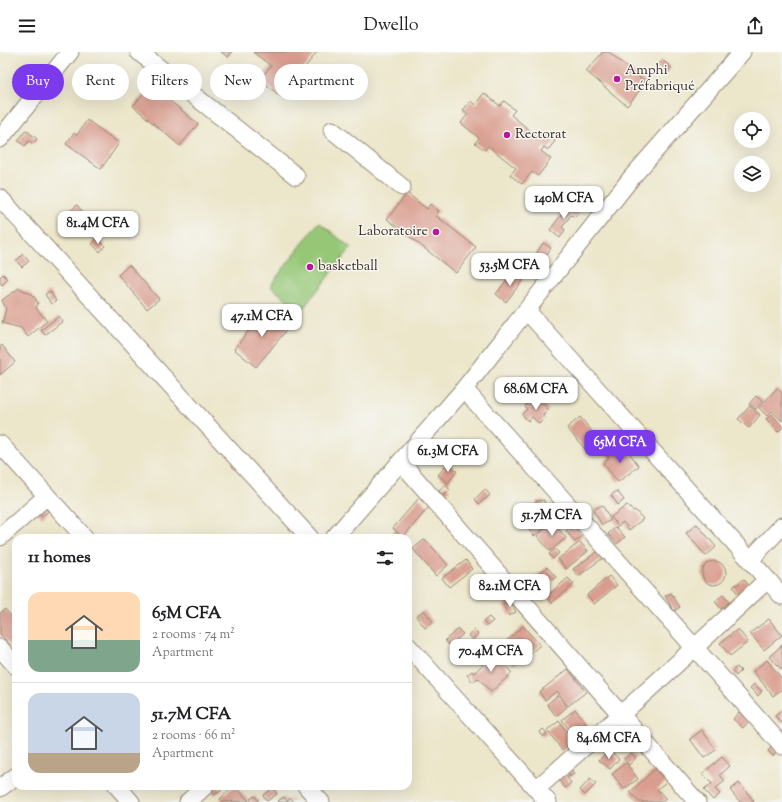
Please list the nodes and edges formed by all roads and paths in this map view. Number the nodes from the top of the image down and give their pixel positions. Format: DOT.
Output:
graph roads {
  1 [pos="70,52"];
  2 [pos="139,52"];
  3 [pos="742,52"];
  4 [pos="332,130"];
  5 [pos="0,139"];
  6 [pos="296,176"];
  7 [pos="402,187"];
  8 [pos="0,198"];
  9 [pos="527,311"];
  10 [pos="464,389"];
  11 [pos="0,444"];
  12 [pos="401,462"];
  13 [pos="47,496"];
  14 [pos="782,526"];
  15 [pos="81,534"];
  16 [pos="306,534"];
  17 [pos="338,534"];
  18 [pos="0,536"];
  19 [pos="750,560"];
  20 [pos="767,580"];
  21 [pos="782,596"];
  22 [pos="695,648"];
  23 [pos="412,650"];
  24 [pos="621,715"];
  25 [pos="782,746"];
  26 [pos="12,779"];
  27 [pos="0,788"];
  28 [pos="536,789"];
  29 [pos="121,790"];
  30 [pos="201,790"];
  31 [pos="310,790"];
  32 [pos="131,802"];
  33 [pos="188,802"];
  34 [pos="321,802"];
  35 [pos="548,802"];
  36 [pos="697,802"];
  1 -- 5 [label="street"];
  2 -- 6 [label="street"];
  3 -- 9 [label="street"];
  4 -- 7 [label="street"];
  8 -- 16 [label="street"];
  9 -- 10 [label="street"];
  9 -- 19 [label="street"];
  10 -- 12 [label="street"];
  10 -- 22 [label="street"];
  11 -- 13 [label="street"];
  12 -- 17 [label="street"];
  12 -- 24 [label="street"];
  13 -- 15 [label="street"];
  13 -- 18 [label="street"];
  14 -- 19 [label="street"];
  19 -- 20 [label="street"];
  20 -- 21 [label="street"];
  20 -- 22 [label="street"];
  22 -- 24 [label="street"];
  22 -- 25 [label="street"];
  23 -- 28 [label="street"];
  24 -- 28 [label="street"];
  24 -- 36 [label="street"];
  26 -- 27 [label="street"];
  28 -- 35 [label="street"];
  29 -- 32 [label="street"];
  30 -- 33 [label="street"];
  31 -- 34 [label="street"];
}
